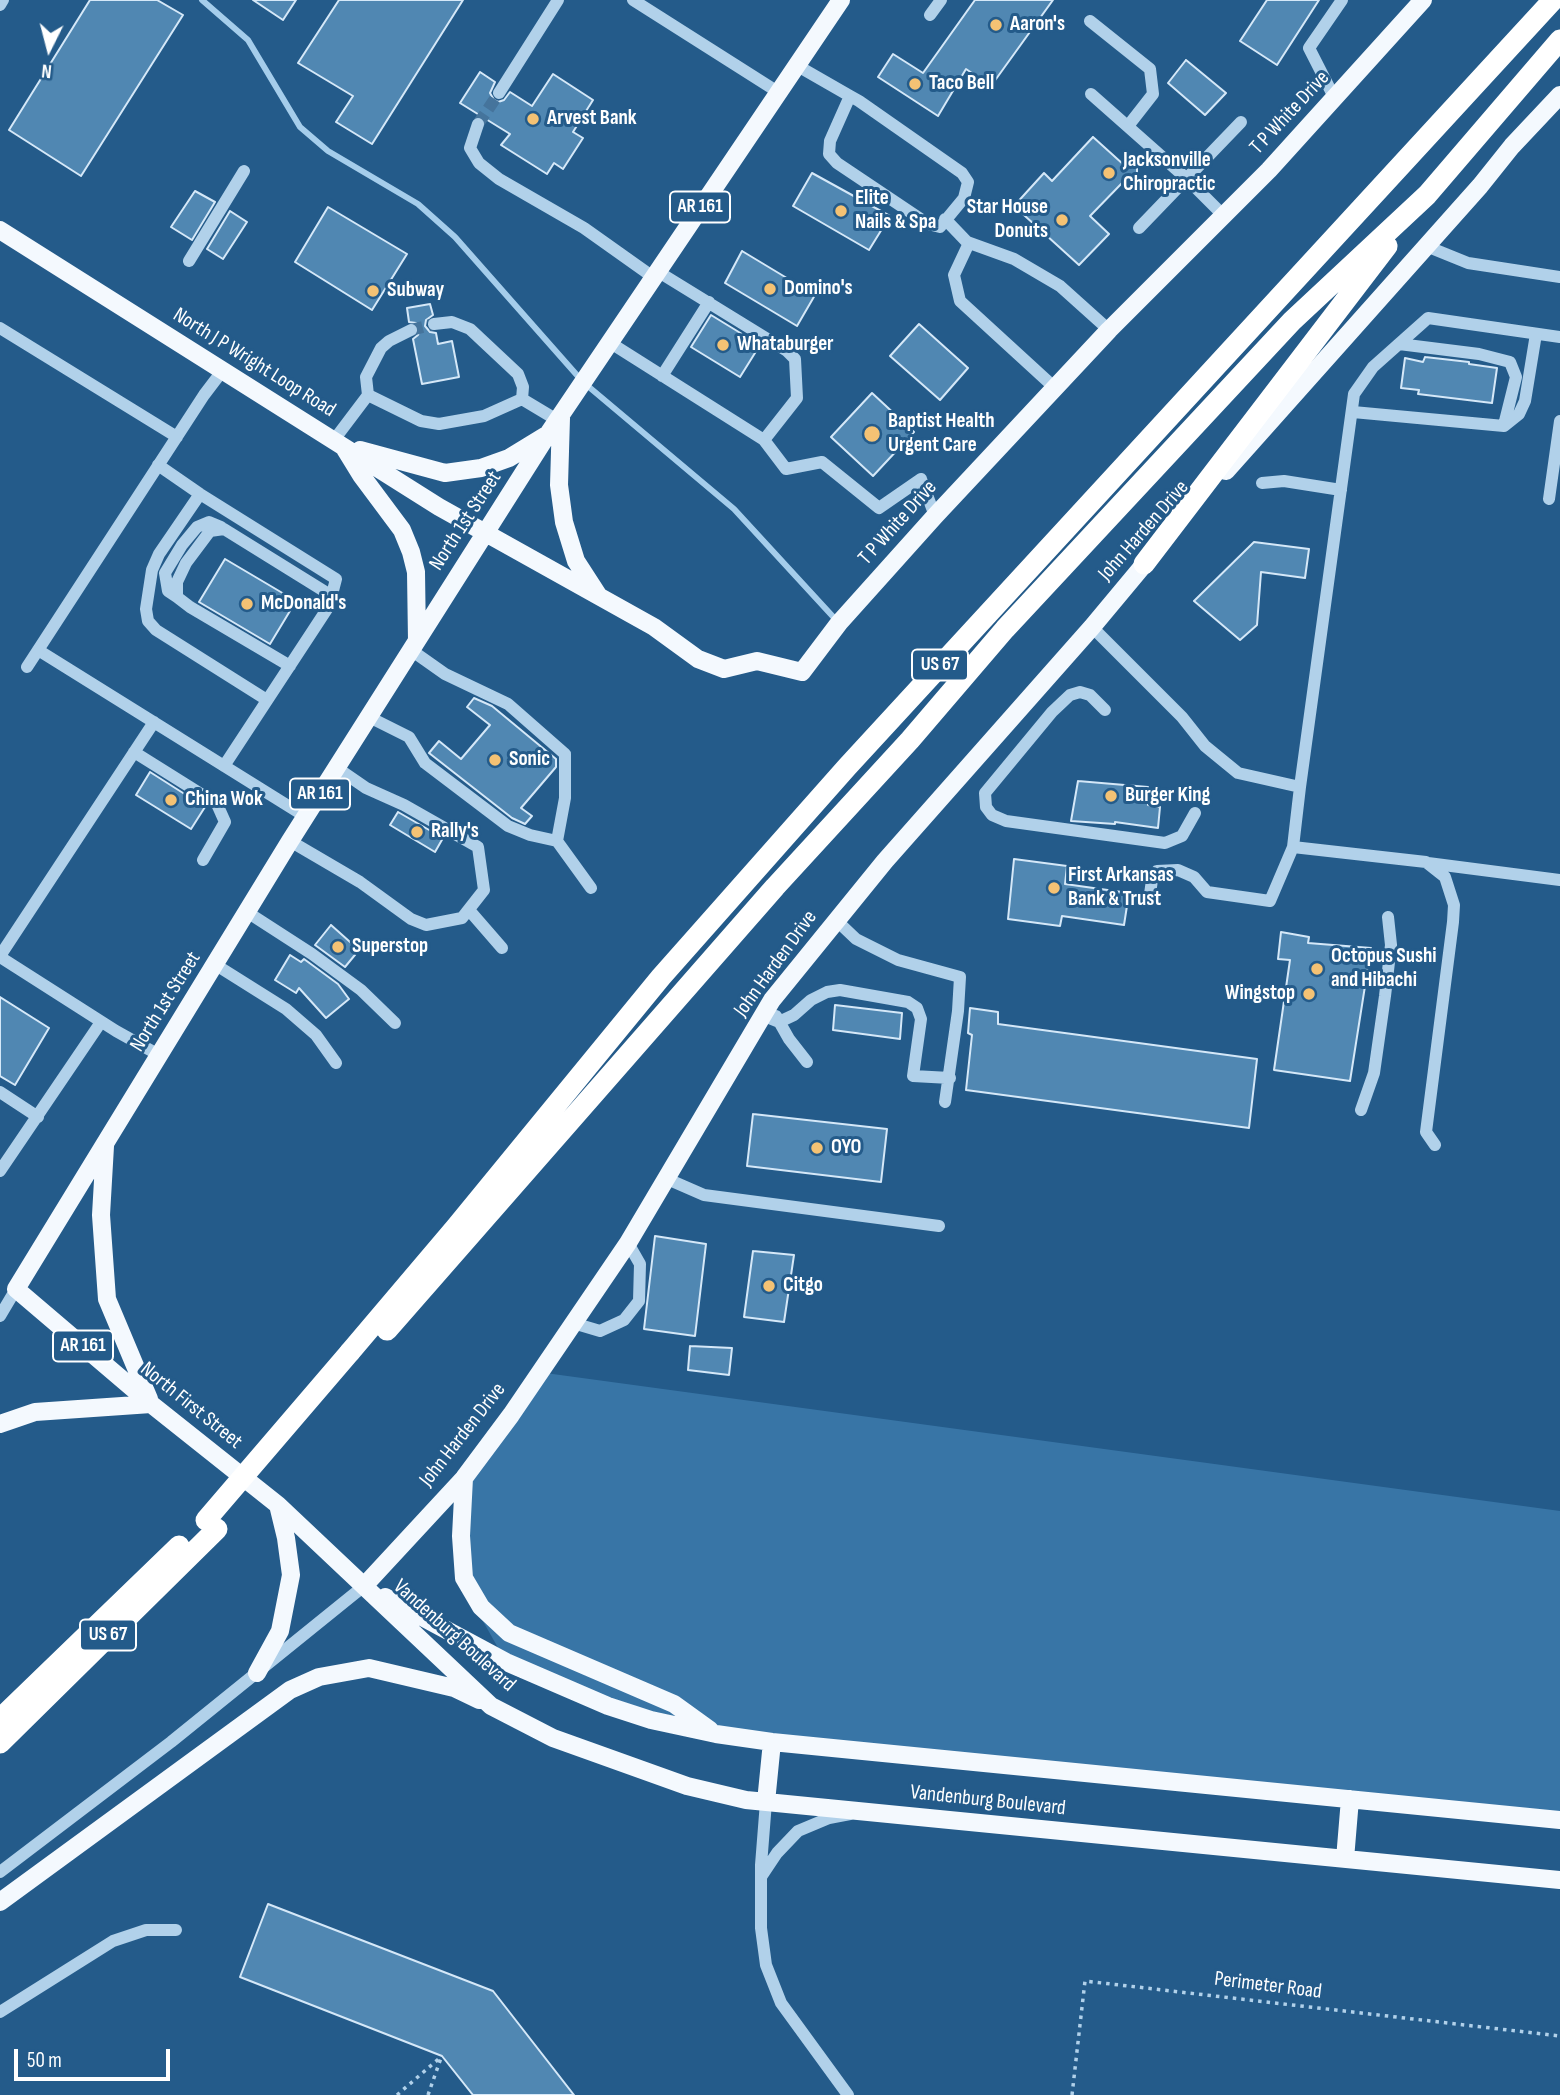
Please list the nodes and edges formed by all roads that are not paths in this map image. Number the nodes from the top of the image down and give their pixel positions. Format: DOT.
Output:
graph roads {
  1 [pos="3,0"];
  2 [pos="558,0"];
  3 [pos="633,0"];
  4 [pos="841,0"];
  5 [pos="941,0"];
  6 [pos="1342,0"];
  7 [pos="1423,0"];
  8 [pos="1553,0"];
  9 [pos="0,5"];
  10 [pos="930,15"];
  11 [pos="1090,21"];
  12 [pos="1560,40"];
  13 [pos="796,65"];
  14 [pos="778,92"];
  15 [pos="499,93"];
  16 [pos="1091,94"];
  17 [pos="1560,95"];
  18 [pos="850,96"];
  19 [pos="1335,99"];
  20 [pos="1241,122"];
  21 [pos="478,124"];
  22 [pos="1128,126"];
  23 [pos="244,171"];
  24 [pos="1186,178"];
  25 [pos="1427,195"];
  26 [pos="1223,215"];
  27 [pos="945,219"];
  28 [pos="1139,228"];
  29 [pos="0,230"];
  30 [pos="969,243"];
  31 [pos="1426,246"];
  32 [pos="189,261"];
  33 [pos="655,274"];
  34 [pos="1560,277"];
  35 [pos="709,302"];
  36 [pos="434,324"];
  37 [pos="0,328"];
  38 [pos="411,330"];
  39 [pos="1109,330"];
  40 [pos="1536,334"];
  41 [pos="1560,337"];
  42 [pos="609,342"];
  43 [pos="1399,344"];
  44 [pos="223,370"];
  45 [pos="662,376"];
  46 [pos="1055,388"];
  47 [pos="368,395"];
  48 [pos="522,399"];
  49 [pos="1353,412"];
  50 [pos="1560,421"];
  51 [pos="556,423"];
  52 [pos="1504,426"];
  53 [pos="177,437"];
  54 [pos="764,440"];
  55 [pos="339,443"];
  56 [pos="158,465"];
  57 [pos="1262,483"];
  58 [pos="1341,490"];
  59 [pos="200,495"];
  60 [pos="1549,499"];
  61 [pos="935,516"];
  62 [pos="484,534"];
  63 [pos="1144,564"];
  64 [pos="332,596"];
  65 [pos="599,597"];
  66 [pos="1092,627"];
  67 [pos="414,646"];
  68 [pos="38,650"];
  69 [pos="290,666"];
  70 [pos="27,667"];
  71 [pos="267,701"];
  72 [pos="1105,710"];
  73 [pos="369,717"];
  74 [pos="153,722"];
  75 [pos="134,752"];
  76 [pos="225,766"];
  77 [pos="337,768"];
  78 [pos="1300,787"];
  79 [pos="1195,813"];
  80 [pos="306,817"];
  81 [pos="290,841"];
  82 [pos="557,841"];
  83 [pos="1293,847"];
  84 [pos="203,860"];
  85 [pos="1426,862"];
  86 [pos="1560,880"];
  87 [pos="591,888"];
  88 [pos="1149,901"];
  89 [pos="469,910"];
  90 [pos="247,912"];
  91 [pos="1388,917"];
  92 [pos="836,920"];
  93 [pos="502,948"];
  94 [pos="0,957"];
  95 [pos="216,965"];
  96 [pos="772,1012"];
  97 [pos="101,1022"];
  98 [pos="395,1023"];
  99 [pos="159,1055"];
  100 [pos="807,1062"];
  101 [pos="336,1063"];
  102 [pos="950,1078"];
  103 [pos="0,1093"];
  104 [pos="945,1101"];
  105 [pos="1362,1110"];
  106 [pos="38,1117"];
  107 [pos="106,1142"];
  108 [pos="1435,1145"];
  109 [pos="0,1171"];
  110 [pos="664,1178"];
  111 [pos="939,1226"];
  112 [pos="628,1243"];
  113 [pos="16,1289"];
  114 [pos="0,1316"];
  115 [pos="573,1323"];
  116 [pos="355,1356"];
  117 [pos="151,1404"];
  118 [pos="0,1424"];
  119 [pos="464,1478"];
  120 [pos="278,1505"];
  121 [pos="211,1524"];
  122 [pos="364,1586"];
  123 [pos="257,1673"];
  124 [pos="491,1706"];
  125 [pos="0,1719"];
  126 [pos="716,1734"];
  127 [pos="772,1742"];
  128 [pos="0,1743"];
  129 [pos="1350,1799"];
  130 [pos="766,1802"];
  131 [pos="861,1812"];
  132 [pos="1560,1819"];
  133 [pos="1345,1859"];
  134 [pos="0,1872"];
  135 [pos="761,1878"];
  136 [pos="1560,1881"];
  137 [pos="0,1902"];
  138 [pos="176,1930"];
  139 [pos="0,2012"];
  140 [pos="848,2095"];
  1 -- 9 [label="street"];
  2 -- 15 [label="street"];
  3 -- 14 [label="street"];
  4 -- 13 [label="main road, North 1st Street / AR 161"];
  5 -- 10 [label="street"];
  6 -- 19 [label="street"];
  7 -- 19 [label="main road, T P White Drive"];
  8 -- 116 [label="highway, US 67"];
  11 -- 22 [label="street"];
  12 -- 25 [label="highway, US 67"];
  13 -- 14 [label="main road, North 1st Street / AR 161"];
  13 -- 18 [label="street"];
  14 -- 33 [label="main road, North 1st Street / AR 161"];
  16 -- 22 [label="street"];
  17 -- 31 [label="main road, John Harden Drive"];
  18 -- 27 [label="street"];
  18 -- 27 [label="street"];
  19 -- 26 [label="main road, T P White Drive"];
  20 -- 24 [label="street"];
  21 -- 33 [label="street"];
  22 -- 24 [label="street"];
  23 -- 32 [label="street"];
  24 -- 26 [label="street"];
  24 -- 28 [label="street"];
  25 -- 63 [label="highway"];
  25 -- 116 [label="highway, US 67"];
  26 -- 39 [label="main road, T P White Drive"];
  27 -- 30 [label="street"];
  29 -- 44 [label="main road, North J P Wright Loop Road"];
  30 -- 39 [label="street"];
  30 -- 46 [label="street"];
  31 -- 34 [label="street"];
  31 -- 63 [label="main road, John Harden Drive"];
  33 -- 35 [label="street"];
  33 -- 42 [label="main road, North 1st Street / AR 161"];
  35 -- 45 [label="street"];
  35 -- 54 [label="street"];
  36 -- 48 [label="street"];
  37 -- 53 [label="street"];
  38 -- 47 [label="street"];
  39 -- 46 [label="main road, T P White Drive"];
  40 -- 41 [label="street"];
  40 -- 43 [label="street"];
  40 -- 52 [label="street"];
  42 -- 45 [label="street"];
  42 -- 51 [label="main road, North 1st Street / AR 161"];
  43 -- 49 [label="street"];
  43 -- 52 [label="street"];
  44 -- 53 [label="street"];
  44 -- 55 [label="main road, North J P Wright Loop Road"];
  45 -- 54 [label="street"];
  46 -- 61 [label="main road, T P White Drive"];
  47 -- 48 [label="street"];
  47 -- 55 [label="street"];
  48 -- 51 [label="street"];
  49 -- 52 [label="street"];
  49 -- 58 [label="street"];
  50 -- 60 [label="street"];
  51 -- 55 [label="main road"];
  51 -- 62 [label="main road, North 1st Street / AR 161"];
  51 -- 65 [label="main road"];
  53 -- 56 [label="street"];
  54 -- 61 [label="street"];
  55 -- 62 [label="main road, North J P Wright Loop Road"];
  55 -- 67 [label="main road"];
  56 -- 59 [label="street"];
  56 -- 68 [label="street"];
  57 -- 58 [label="street"];
  58 -- 78 [label="street"];
  59 -- 64 [label="street"];
  59 -- 71 [label="street"];
  61 -- 65 [label="main road, T P White Drive"];
  62 -- 65 [label="main road, T P White Drive"];
  62 -- 67 [label="main road, North 1st Street / AR 161"];
  63 -- 66 [label="main road, John Harden Drive"];
  64 -- 69 [label="street"];
  64 -- 69 [label="street"];
  66 -- 78 [label="street"];
  66 -- 92 [label="main road, John Harden Drive"];
  67 -- 73 [label="main road, North 1st Street / AR 161"];
  67 -- 82 [label="street"];
  68 -- 70 [label="street"];
  68 -- 74 [label="street"];
  69 -- 71 [label="street"];
  71 -- 76 [label="street"];
  72 -- 79 [label="street"];
  73 -- 77 [label="main road, North 1st Street / AR 161"];
  73 -- 82 [label="street"];
  74 -- 75 [label="street"];
  74 -- 76 [label="street"];
  75 -- 84 [label="street"];
  75 -- 94 [label="street"];
  76 -- 80 [label="street"];
  77 -- 80 [label="main road, North 1st Street / AR 161"];
  77 -- 89 [label="street"];
  78 -- 83 [label="street"];
  80 -- 81 [label="main road, North 1st Street / AR 161"];
  81 -- 89 [label="street"];
  81 -- 90 [label="main road, North 1st Street / AR 161"];
  82 -- 87 [label="street"];
  83 -- 85 [label="street"];
  83 -- 88 [label="street"];
  85 -- 86 [label="street"];
  85 -- 108 [label="street"];
  89 -- 93 [label="street"];
  90 -- 95 [label="main road, North 1st Street / AR 161"];
  90 -- 98 [label="street"];
  91 -- 105 [label="street"];
  92 -- 96 [label="main road, John Harden Drive"];
  92 -- 102 [label="street"];
  94 -- 97 [label="street"];
  95 -- 99 [label="main road, North 1st Street / AR 161"];
  95 -- 101 [label="street"];
  96 -- 100 [label="street"];
  96 -- 102 [label="street"];
  96 -- 110 [label="main road, John Harden Drive"];
  97 -- 99 [label="street"];
  97 -- 106 [label="street"];
  99 -- 107 [label="main road, North 1st Street / AR 161"];
  102 -- 104 [label="street"];
  103 -- 106 [label="street"];
  106 -- 109 [label="street"];
  107 -- 113 [label="main road, AR 161"];
  107 -- 117 [label="main road"];
  110 -- 111 [label="street"];
  110 -- 112 [label="main road, John Harden Drive"];
  112 -- 115 [label="main road, John Harden Drive"];
  112 -- 115 [label="street"];
  113 -- 114 [label="street"];
  113 -- 117 [label="main road, North First Street / AR 161"];
  115 -- 119 [label="main road, John Harden Drive"];
  116 -- 121 [label="highway, US 67"];
  117 -- 118 [label="main road"];
  117 -- 120 [label="main road, North First Street / AR 161"];
  119 -- 122 [label="main road, John Harden Drive"];
  119 -- 126 [label="main road"];
  120 -- 122 [label="main road, North First Street / AR 161"];
  120 -- 123 [label="main road"];
  121 -- 125 [label="highway, US 67"];
  121 -- 128 [label="highway, US 67"];
  122 -- 123 [label="street, John Harden Drive"];
  122 -- 124 [label="main road, Vandenburg Boulevard"];
  122 -- 126 [label="main road, Vandenburg Boulevard"];
  123 -- 134 [label="street, John Harden Drive"];
  124 -- 130 [label="main road, Vandenburg Boulevard"];
  124 -- 137 [label="main road"];
  126 -- 127 [label="main road, Vandenburg Boulevard"];
  127 -- 129 [label="main road, Vandenburg Boulevard"];
  127 -- 130 [label="main road"];
  129 -- 132 [label="main road, Vandenburg Boulevard"];
  129 -- 133 [label="main road"];
  130 -- 131 [label="main road, Vandenburg Boulevard"];
  130 -- 135 [label="street"];
  131 -- 133 [label="main road, Vandenburg Boulevard"];
  131 -- 135 [label="street"];
  133 -- 136 [label="main road, Vandenburg Boulevard"];
  135 -- 140 [label="street"];
  138 -- 139 [label="street"];
}
